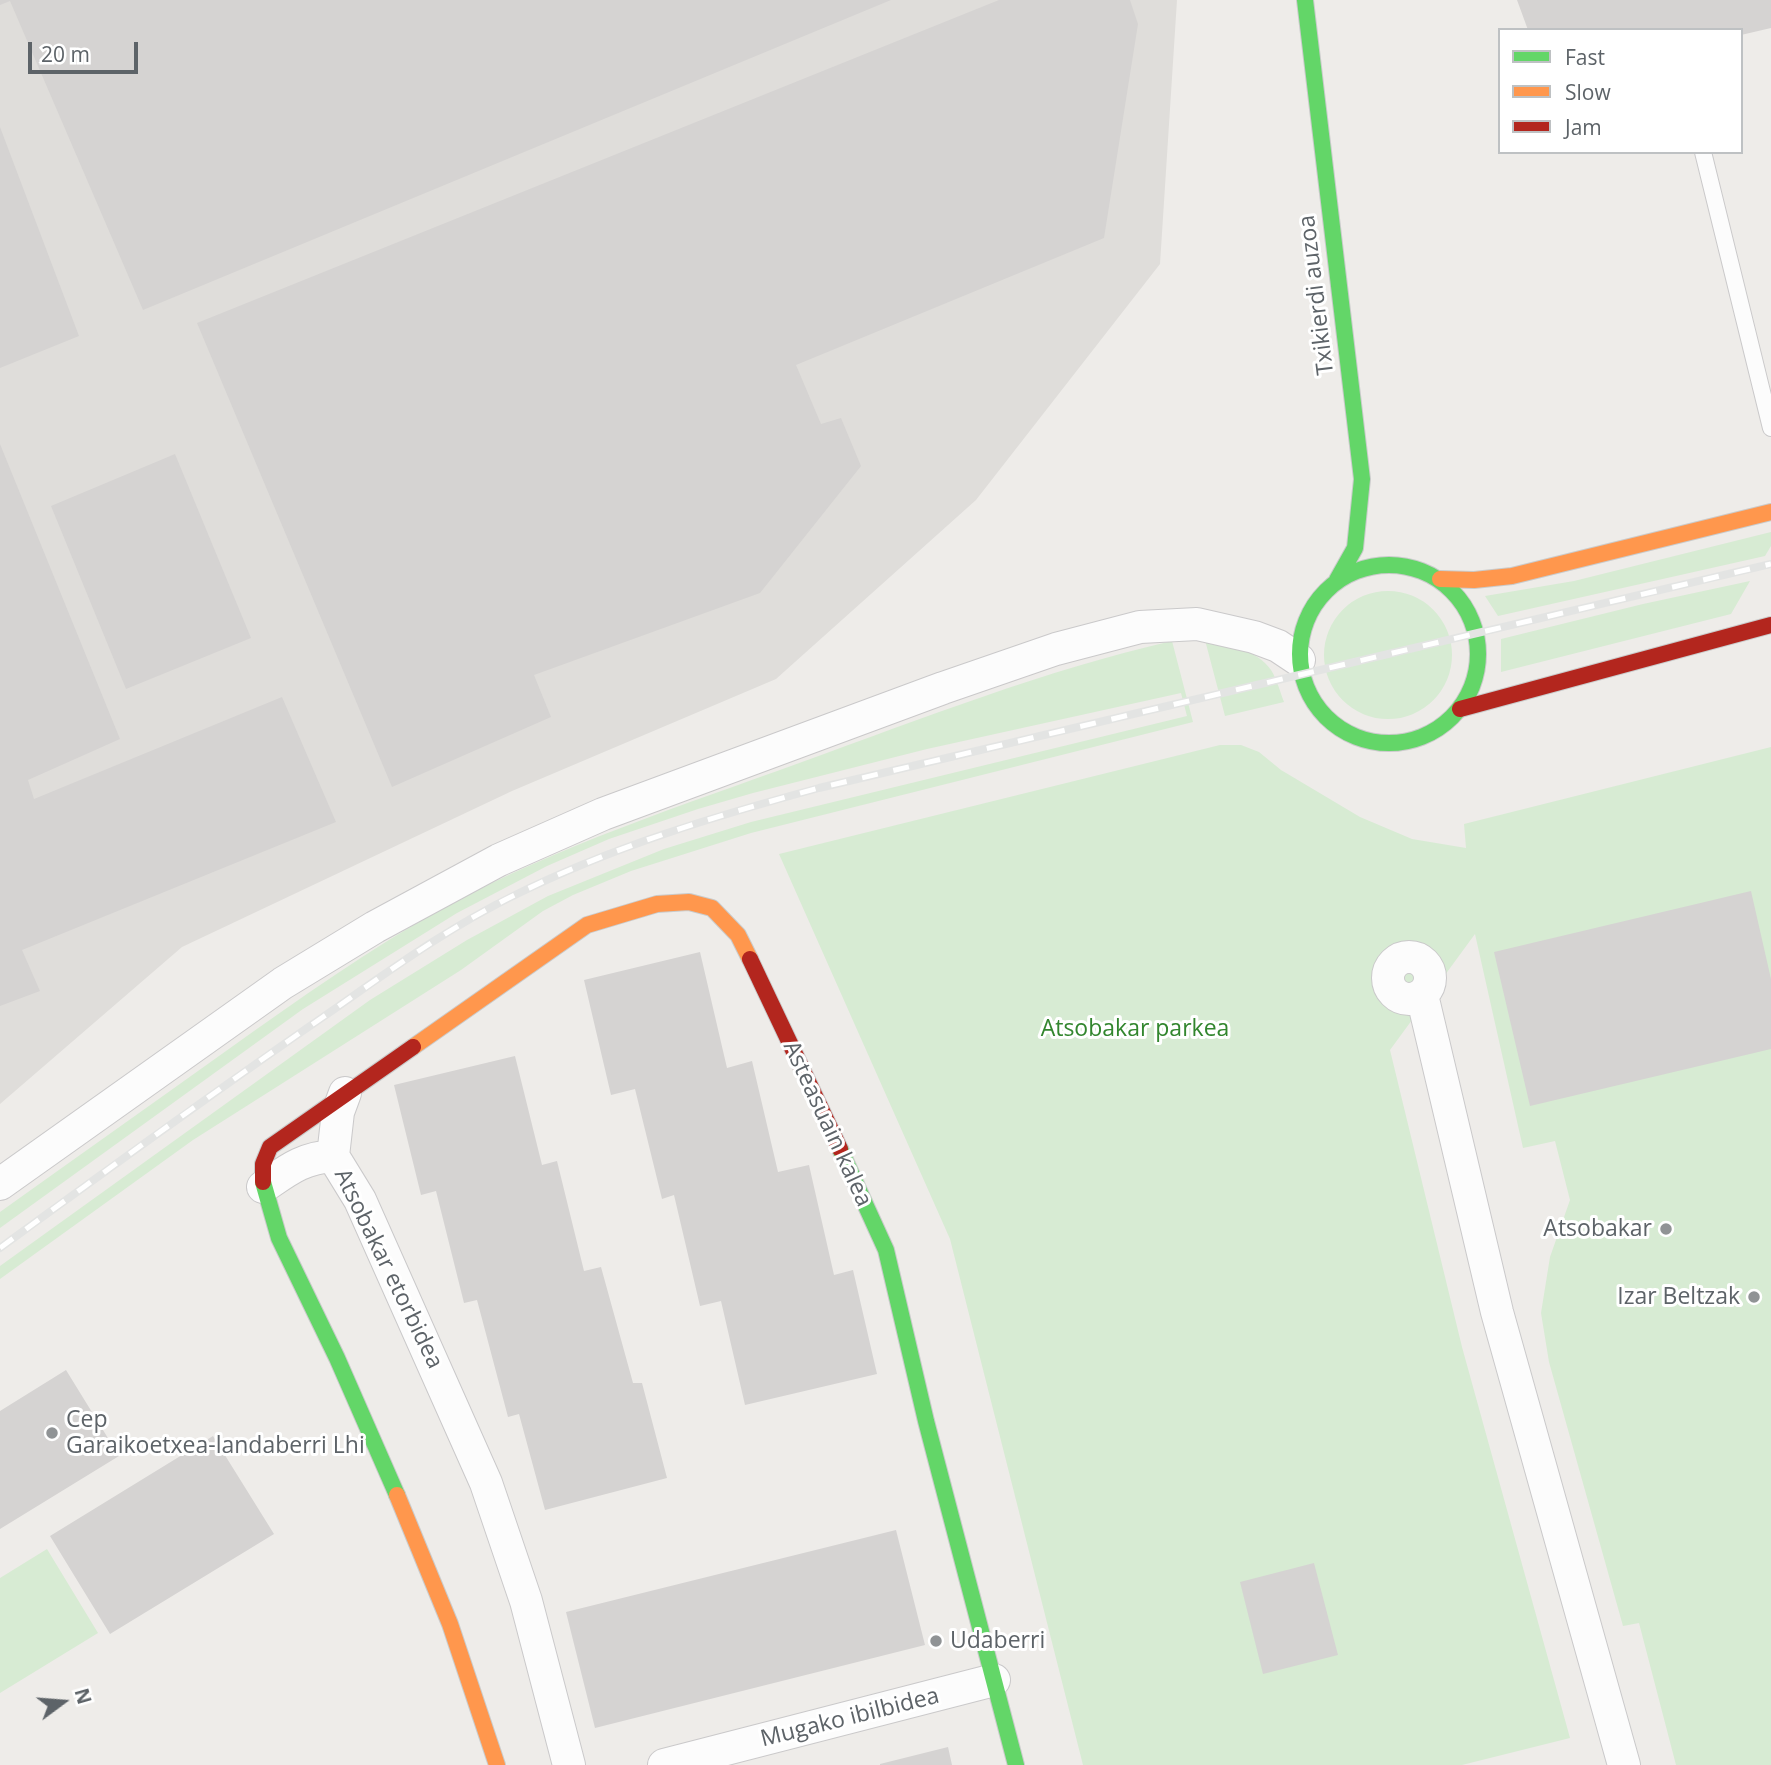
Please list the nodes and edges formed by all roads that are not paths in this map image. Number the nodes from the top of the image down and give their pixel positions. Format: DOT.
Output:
graph roads {
  1 [pos="1306,0"];
  2 [pos="1703,154"];
  3 [pos="1771,428"];
  4 [pos="1771,512"];
  5 [pos="1440,579"];
  6 [pos="1337,580"];
  7 [pos="1771,625"];
  8 [pos="1299,660"];
  9 [pos="1460,709"];
  10 [pos="1422,995"];
  11 [pos="345,1093"];
  12 [pos="333,1156"];
  13 [pos="0,1184"];
  14 [pos="263,1187"];
  15 [pos="995,1681"];
  16 [pos="1621,1756"];
  17 [pos="497,1765"];
  18 [pos="569,1765"];
  19 [pos="664,1765"];
  20 [pos="1016,1765"];
  1 -- 6 [label="street, Txikierdi auzoa"];
  2 -- 3 [label="lane"];
  4 -- 5 [label="street"];
  5 -- 6 [label="street"];
  5 -- 9 [label="street"];
  6 -- 8 [label="street"];
  7 -- 9 [label="street"];
  8 -- 9 [label="street"];
  8 -- 13 [label="street"];
  10 -- 16 [label="street"];
  11 -- 12 [label="street, Atsobakar etorbidea"];
  11 -- 14 [label="street"];
  11 -- 15 [label="street, Asteasuain kalea"];
  12 -- 14 [label="street"];
  12 -- 18 [label="street, Atsobakar etorbidea"];
  14 -- 17 [label="street"];
  15 -- 19 [label="street, Mugako ibilbidea"];
  15 -- 20 [label="street, Asteasuain kalea"];
}
